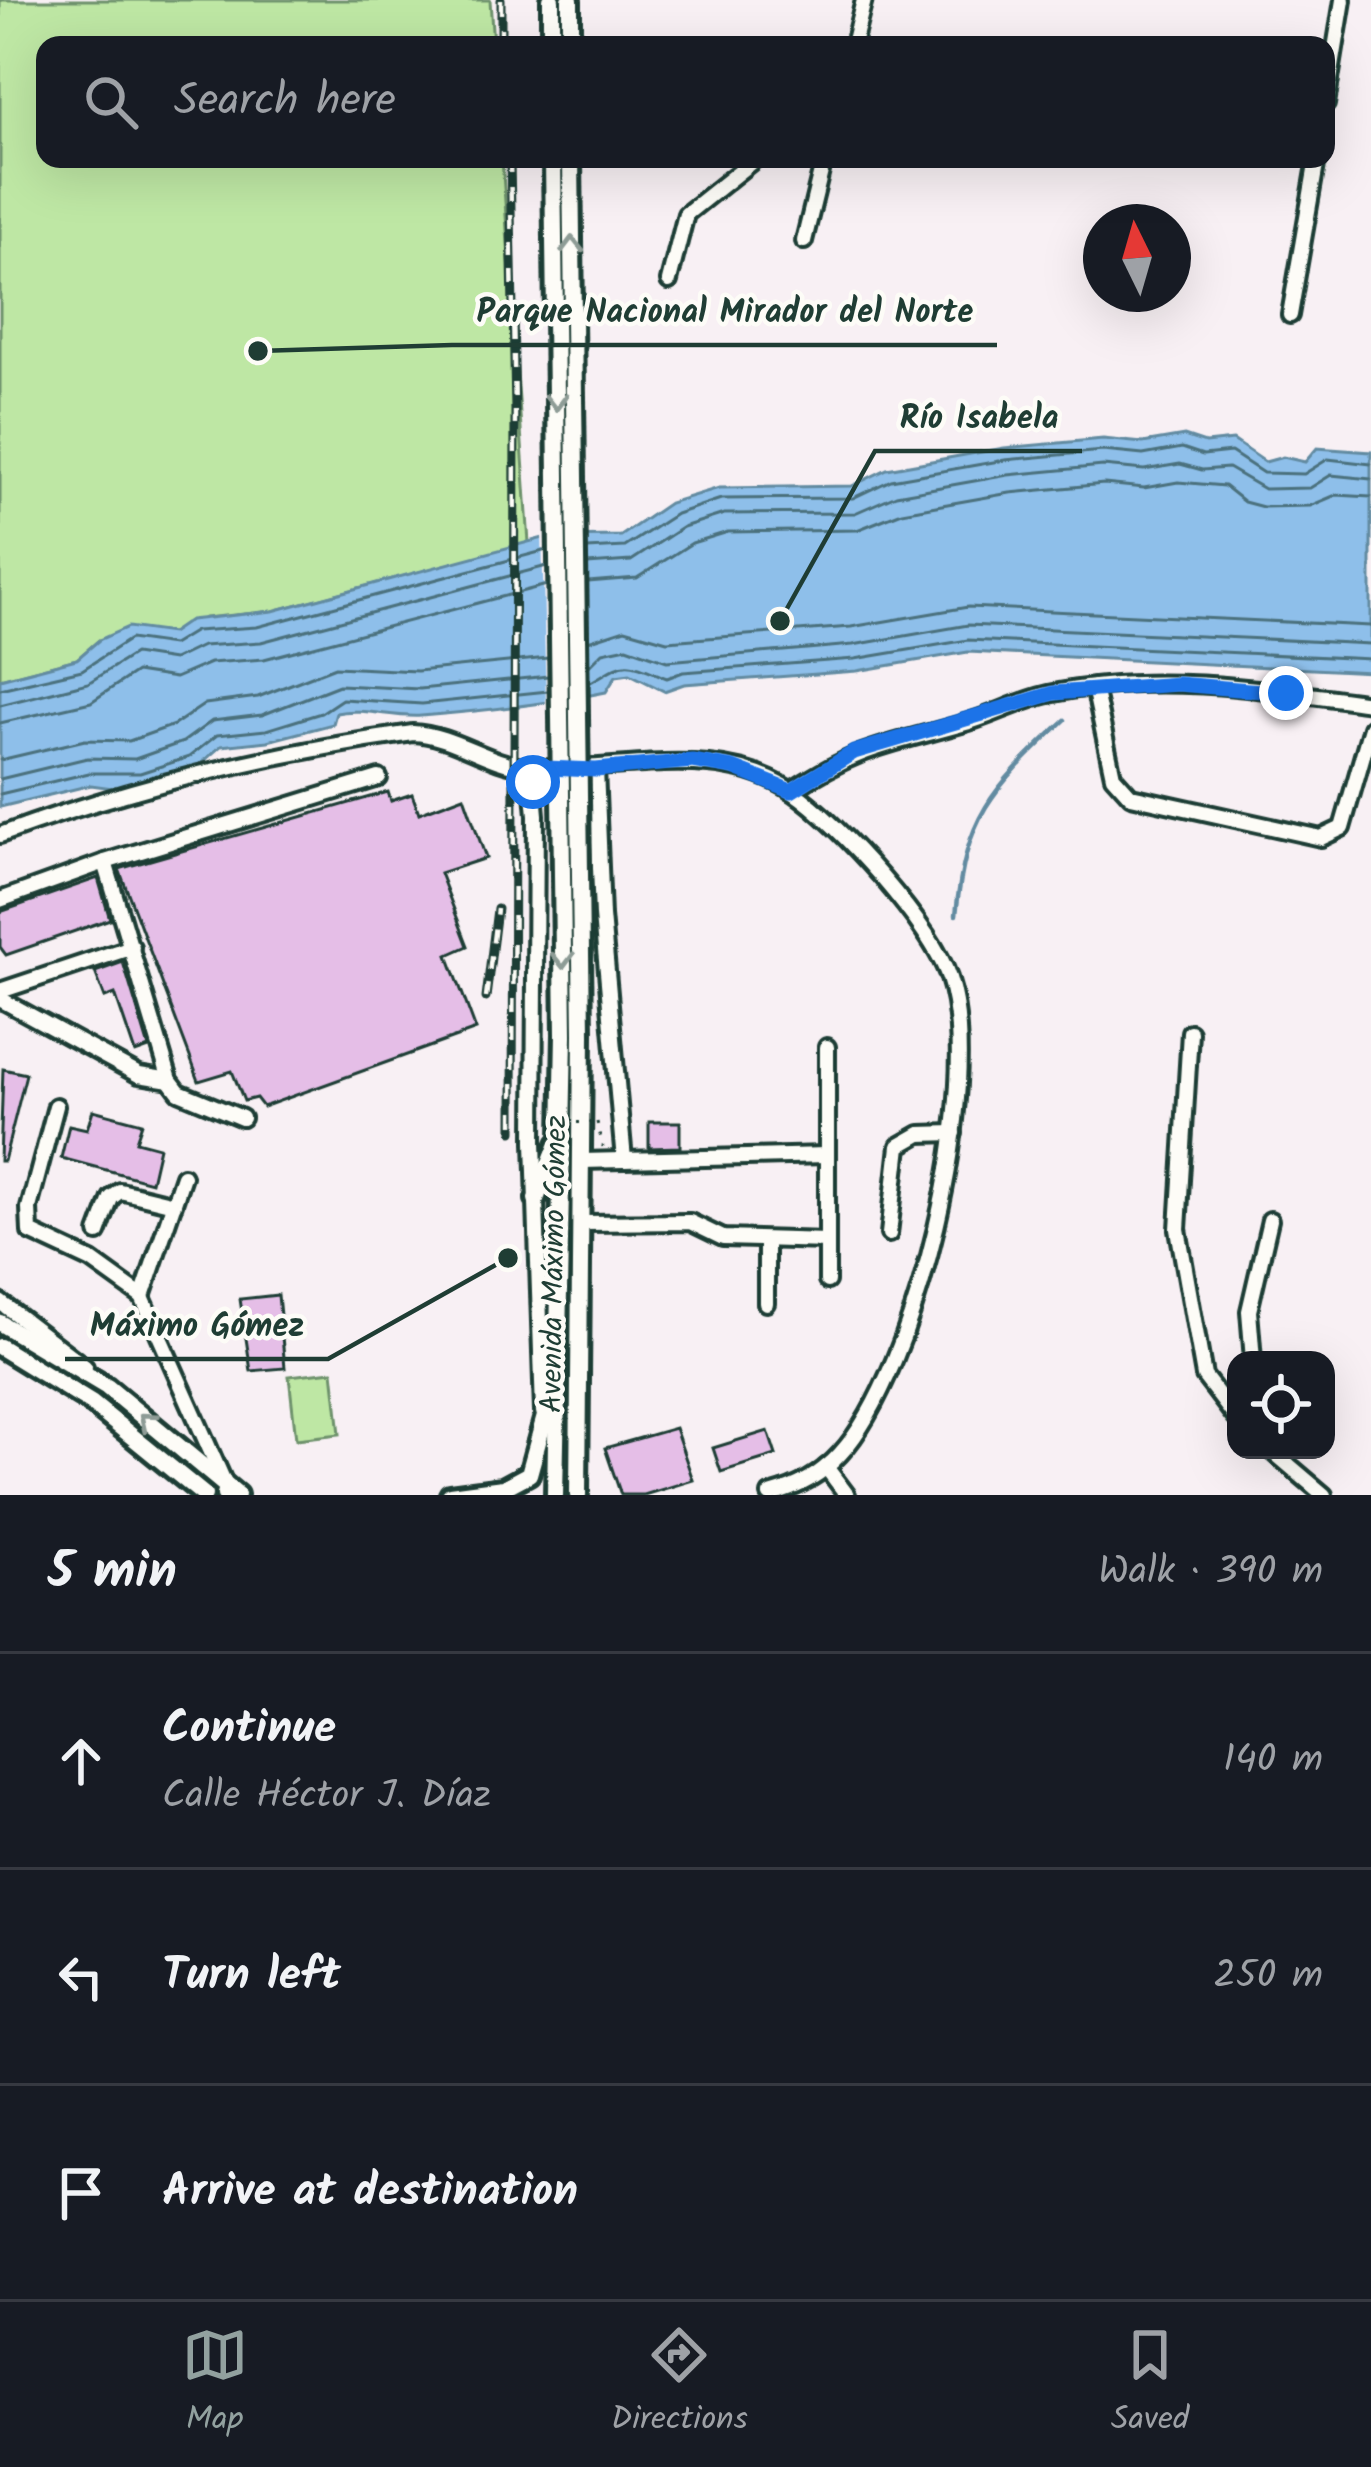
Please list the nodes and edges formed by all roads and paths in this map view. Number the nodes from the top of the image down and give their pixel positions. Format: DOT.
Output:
graph roads {
  1 [pos="550,0"];
  2 [pos="570,0"];
  3 [pos="864,0"];
  4 [pos="1343,0"];
  5 [pos="551,36"];
  6 [pos="570,36"];
  7 [pos="855,36"];
  8 [pos="1335,49"];
  9 [pos="553,168"];
  10 [pos="571,168"];
  11 [pos="744,168"];
  12 [pos="822,168"];
  13 [pos="1316,168"];
  14 [pos="804,241"];
  15 [pos="669,281"];
  16 [pos="1291,315"];
  17 [pos="1094,687"];
  18 [pos="1371,703"];
  19 [pos="1371,727"];
  20 [pos="520,767"];
  21 [pos="596,770"];
  22 [pos="379,778"];
  23 [pos="791,791"];
  24 [pos="0,835"];
  25 [pos="105,862"];
  26 [pos="0,900"];
  27 [pos="132,946"];
  28 [pos="0,995"];
  29 [pos="1190,1032"];
  30 [pos="573,1034"];
  31 [pos="827,1048"];
  32 [pos="170,1080"];
  33 [pos="56,1106"];
  34 [pos="242,1118"];
  35 [pos="558,1127"];
  36 [pos="603,1131"];
  37 [pos="954,1132"];
  38 [pos="827,1155"];
  39 [pos="624,1160"];
  40 [pos="582,1161"];
  41 [pos="183,1176"];
  42 [pos="536,1199"];
  43 [pos="174,1204"];
  44 [pos="1270,1220"];
  45 [pos="582,1223"];
  46 [pos="98,1233"];
  47 [pos="889,1234"];
  48 [pos="766,1241"];
  49 [pos="827,1241"];
  50 [pos="827,1281"];
  51 [pos="142,1297"];
  52 [pos="0,1302"];
  53 [pos="766,1303"];
  54 [pos="0,1323"];
  55 [pos="0,1347"];
  56 [pos="1252,1351"];
  57 [pos="558,1368"];
  58 [pos="107,1387"];
  59 [pos="1227,1404"];
  60 [pos="544,1423"];
  61 [pos="1281,1459"];
  62 [pos="1288,1459"];
  63 [pos="826,1467"];
  64 [pos="1291,1468"];
  65 [pos="229,1492"];
  66 [pos="777,1494"];
  67 [pos="204,1495"];
  68 [pos="450,1495"];
  69 [pos="555,1495"];
  70 [pos="578,1495"];
  71 [pos="847,1495"];
  72 [pos="1324,1495"];
  1 -- 5 [label="main road"];
  2 -- 6 [label="main road"];
  3 -- 7 [label="street"];
  4 -- 8 [label="street"];
  9 -- 30 [label="main road, one-way, bridge"];
  30 -- 10 [label="main road, one-way, bridge"];
  11 -- 15 [label="street"];
  12 -- 14 [label="street"];
  13 -- 16 [label="street"];
  17 -- 18 [label="street"];
  17 -- 19 [label="street"];
  17 -- 23 [label="street"];
  20 -- 21 [label="street"];
  20 -- 24 [label="street"];
  20 -- 42 [label="street"];
  21 -- 23 [label="street"];
  21 -- 39 [label="street"];
  22 -- 25 [label="street"];
  23 -- 37 [label="street"];
  25 -- 26 [label="street"];
  25 -- 27 [label="street"];
  27 -- 28 [label="street"];
  27 -- 32 [label="street"];
  28 -- 32 [label="street"];
  29 -- 59 [label="street"];
  30 -- 35 [label="main road, Avenida Máximo Gómez"];
  30 -- 40 [label="main road, Avenida Máximo Gómez"];
  31 -- 38 [label="street"];
  32 -- 34 [label="street"];
  33 -- 51 [label="street"];
  35 -- 36 [label="path, bridge"];
  35 -- 42 [label="main road"];
  35 -- 57 [label="main road, Avenida Máximo Gómez"];
  37 -- 47 [label="street"];
  37 -- 63 [label="street"];
  38 -- 39 [label="street"];
  38 -- 49 [label="street"];
  39 -- 40 [label="street"];
  40 -- 45 [label="main road, Avenida Máximo Gómez"];
  41 -- 43 [label="street"];
  42 -- 60 [label="street"];
  43 -- 46 [label="street"];
  43 -- 51 [label="street"];
  44 -- 56 [label="street"];
  45 -- 48 [label="street"];
  45 -- 70 [label="main road, Avenida Máximo Gómez"];
  48 -- 49 [label="street"];
  48 -- 53 [label="street"];
  49 -- 50 [label="street"];
  51 -- 65 [label="street"];
  52 -- 58 [label="street"];
  54 -- 58 [label="main road"];
  55 -- 67 [label="main road"];
  57 -- 60 [label="main road"];
  57 -- 69 [label="main road, Avenida Máximo Gómez"];
  65 -- 58 [label="main road, one-way"];
  60 -- 68 [label="main road"];
  61 -- 64 [label="street"];
  62 -- 64 [label="street"];
  63 -- 66 [label="street"];
  63 -- 71 [label="street"];
  64 -- 72 [label="street"];
}
